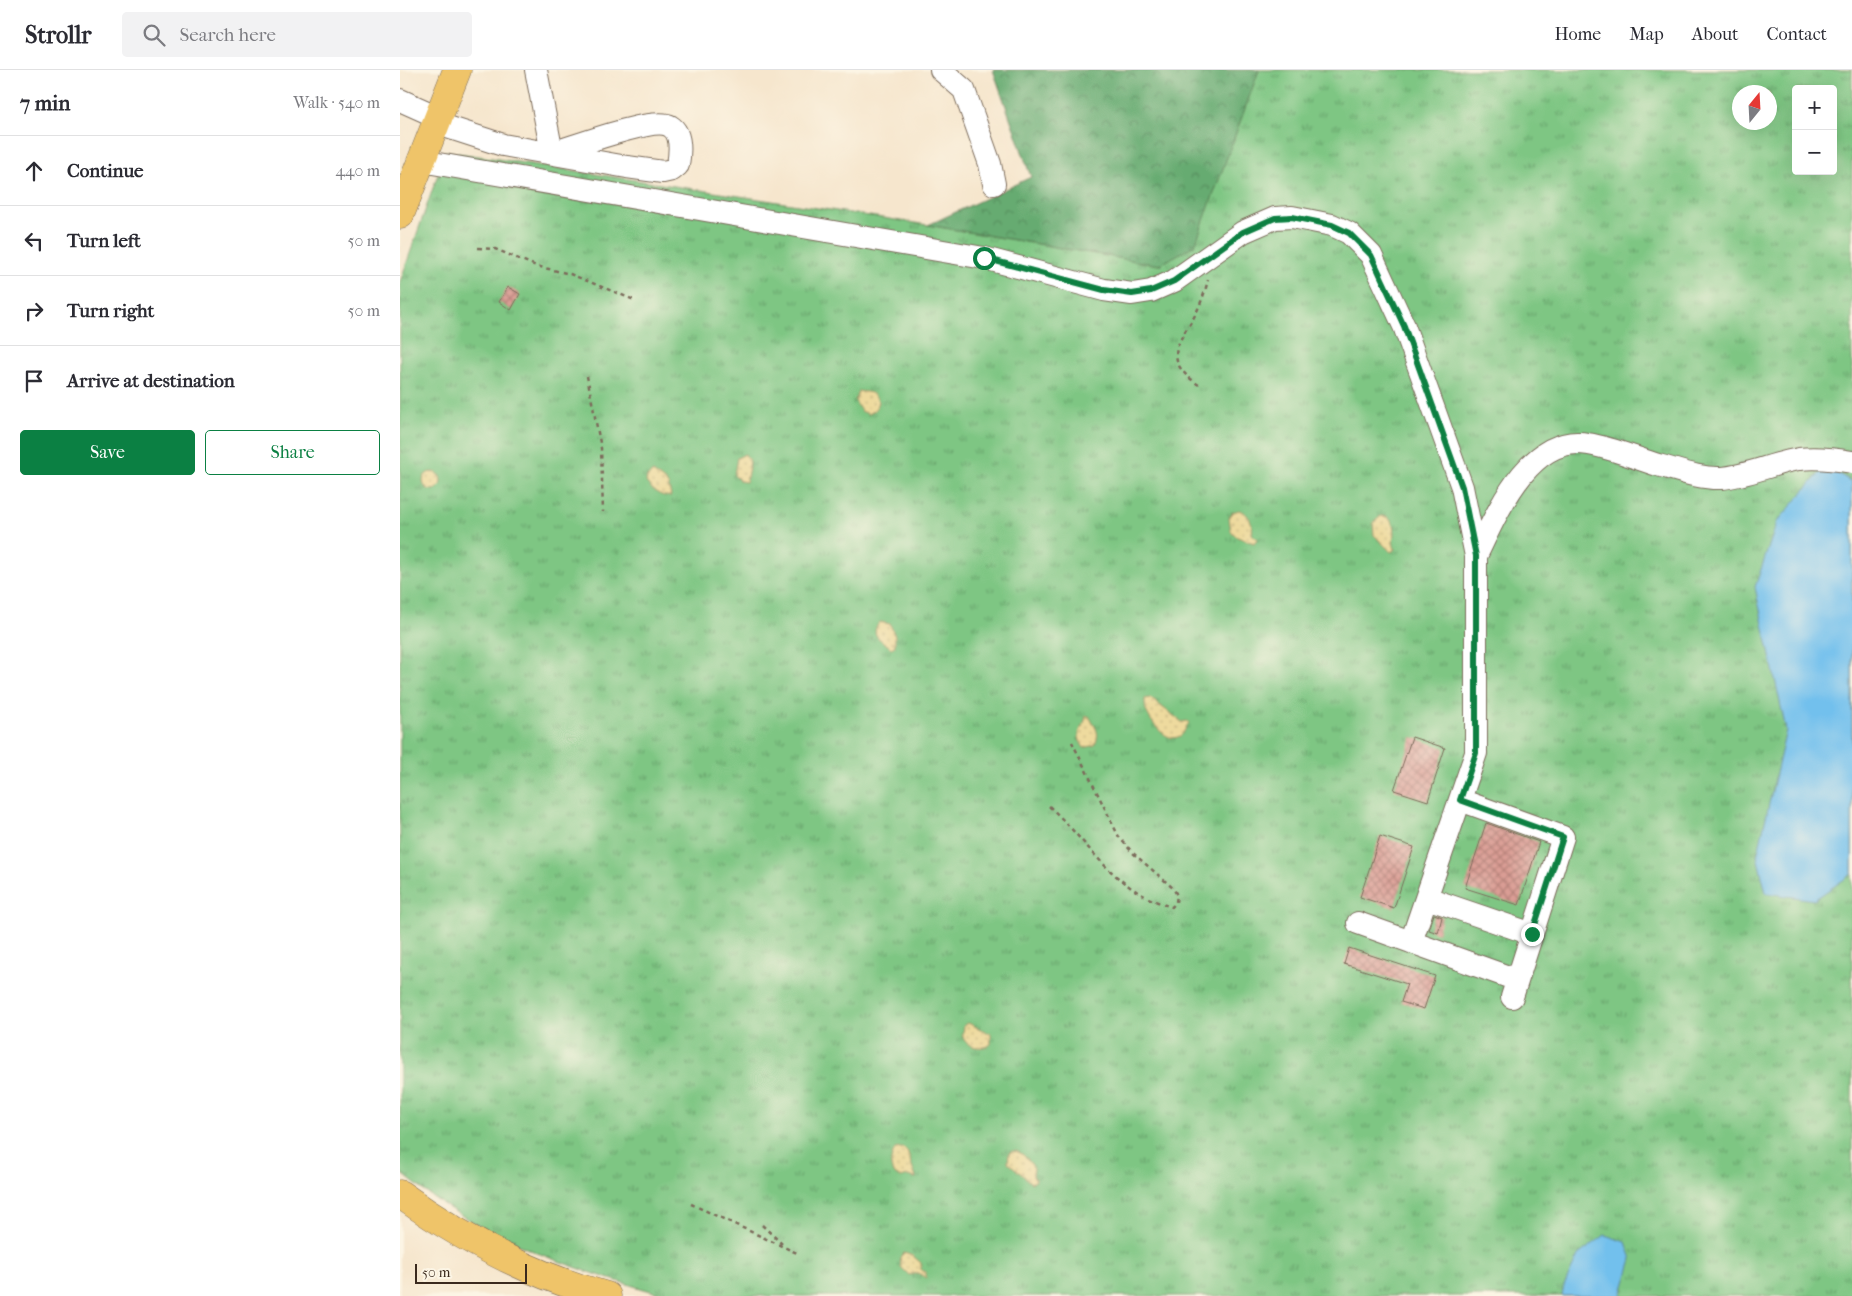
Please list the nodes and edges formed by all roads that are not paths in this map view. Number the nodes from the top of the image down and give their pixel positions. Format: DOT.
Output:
graph roads {
  1 [pos="456,70"];
  2 [pos="536,70"];
  3 [pos="942,70"];
  4 [pos="400,100"];
  5 [pos="436,120"];
  6 [pos="552,153"];
  7 [pos="421,160"];
  8 [pos="994,184"];
  9 [pos="400,215"];
  10 [pos="1852,462"];
  11 [pos="1467,510"];
  12 [pos="1496,515"];
  13 [pos="1476,556"];
  14 [pos="1460,800"];
  15 [pos="1427,898"];
  16 [pos="1358,923"];
  17 [pos="1532,934"];
  18 [pos="1411,942"];
  19 [pos="400,1194"];
  20 [pos="607,1296"];
  1 -- 5 [label="main road"];
  2 -- 6 [label="lane"];
  3 -- 8 [label="lane"];
  4 -- 5 [label="lane"];
  5 -- 6 [label="lane"];
  5 -- 7 [label="main road"];
  6 -- 6 [label="lane"];
  7 -- 9 [label="main road"];
  7 -- 11 [label="lane"];
  10 -- 12 [label="lane"];
  11 -- 12 [label="lane"];
  11 -- 13 [label="lane"];
  12 -- 13 [label="lane"];
  13 -- 14 [label="lane"];
  14 -- 15 [label="lane"];
  14 -- 17 [label="lane"];
  15 -- 17 [label="lane"];
  15 -- 18 [label="lane"];
  16 -- 18 [label="lane"];
  17 -- 18 [label="lane"];
  19 -- 20 [label="main road"];
}
